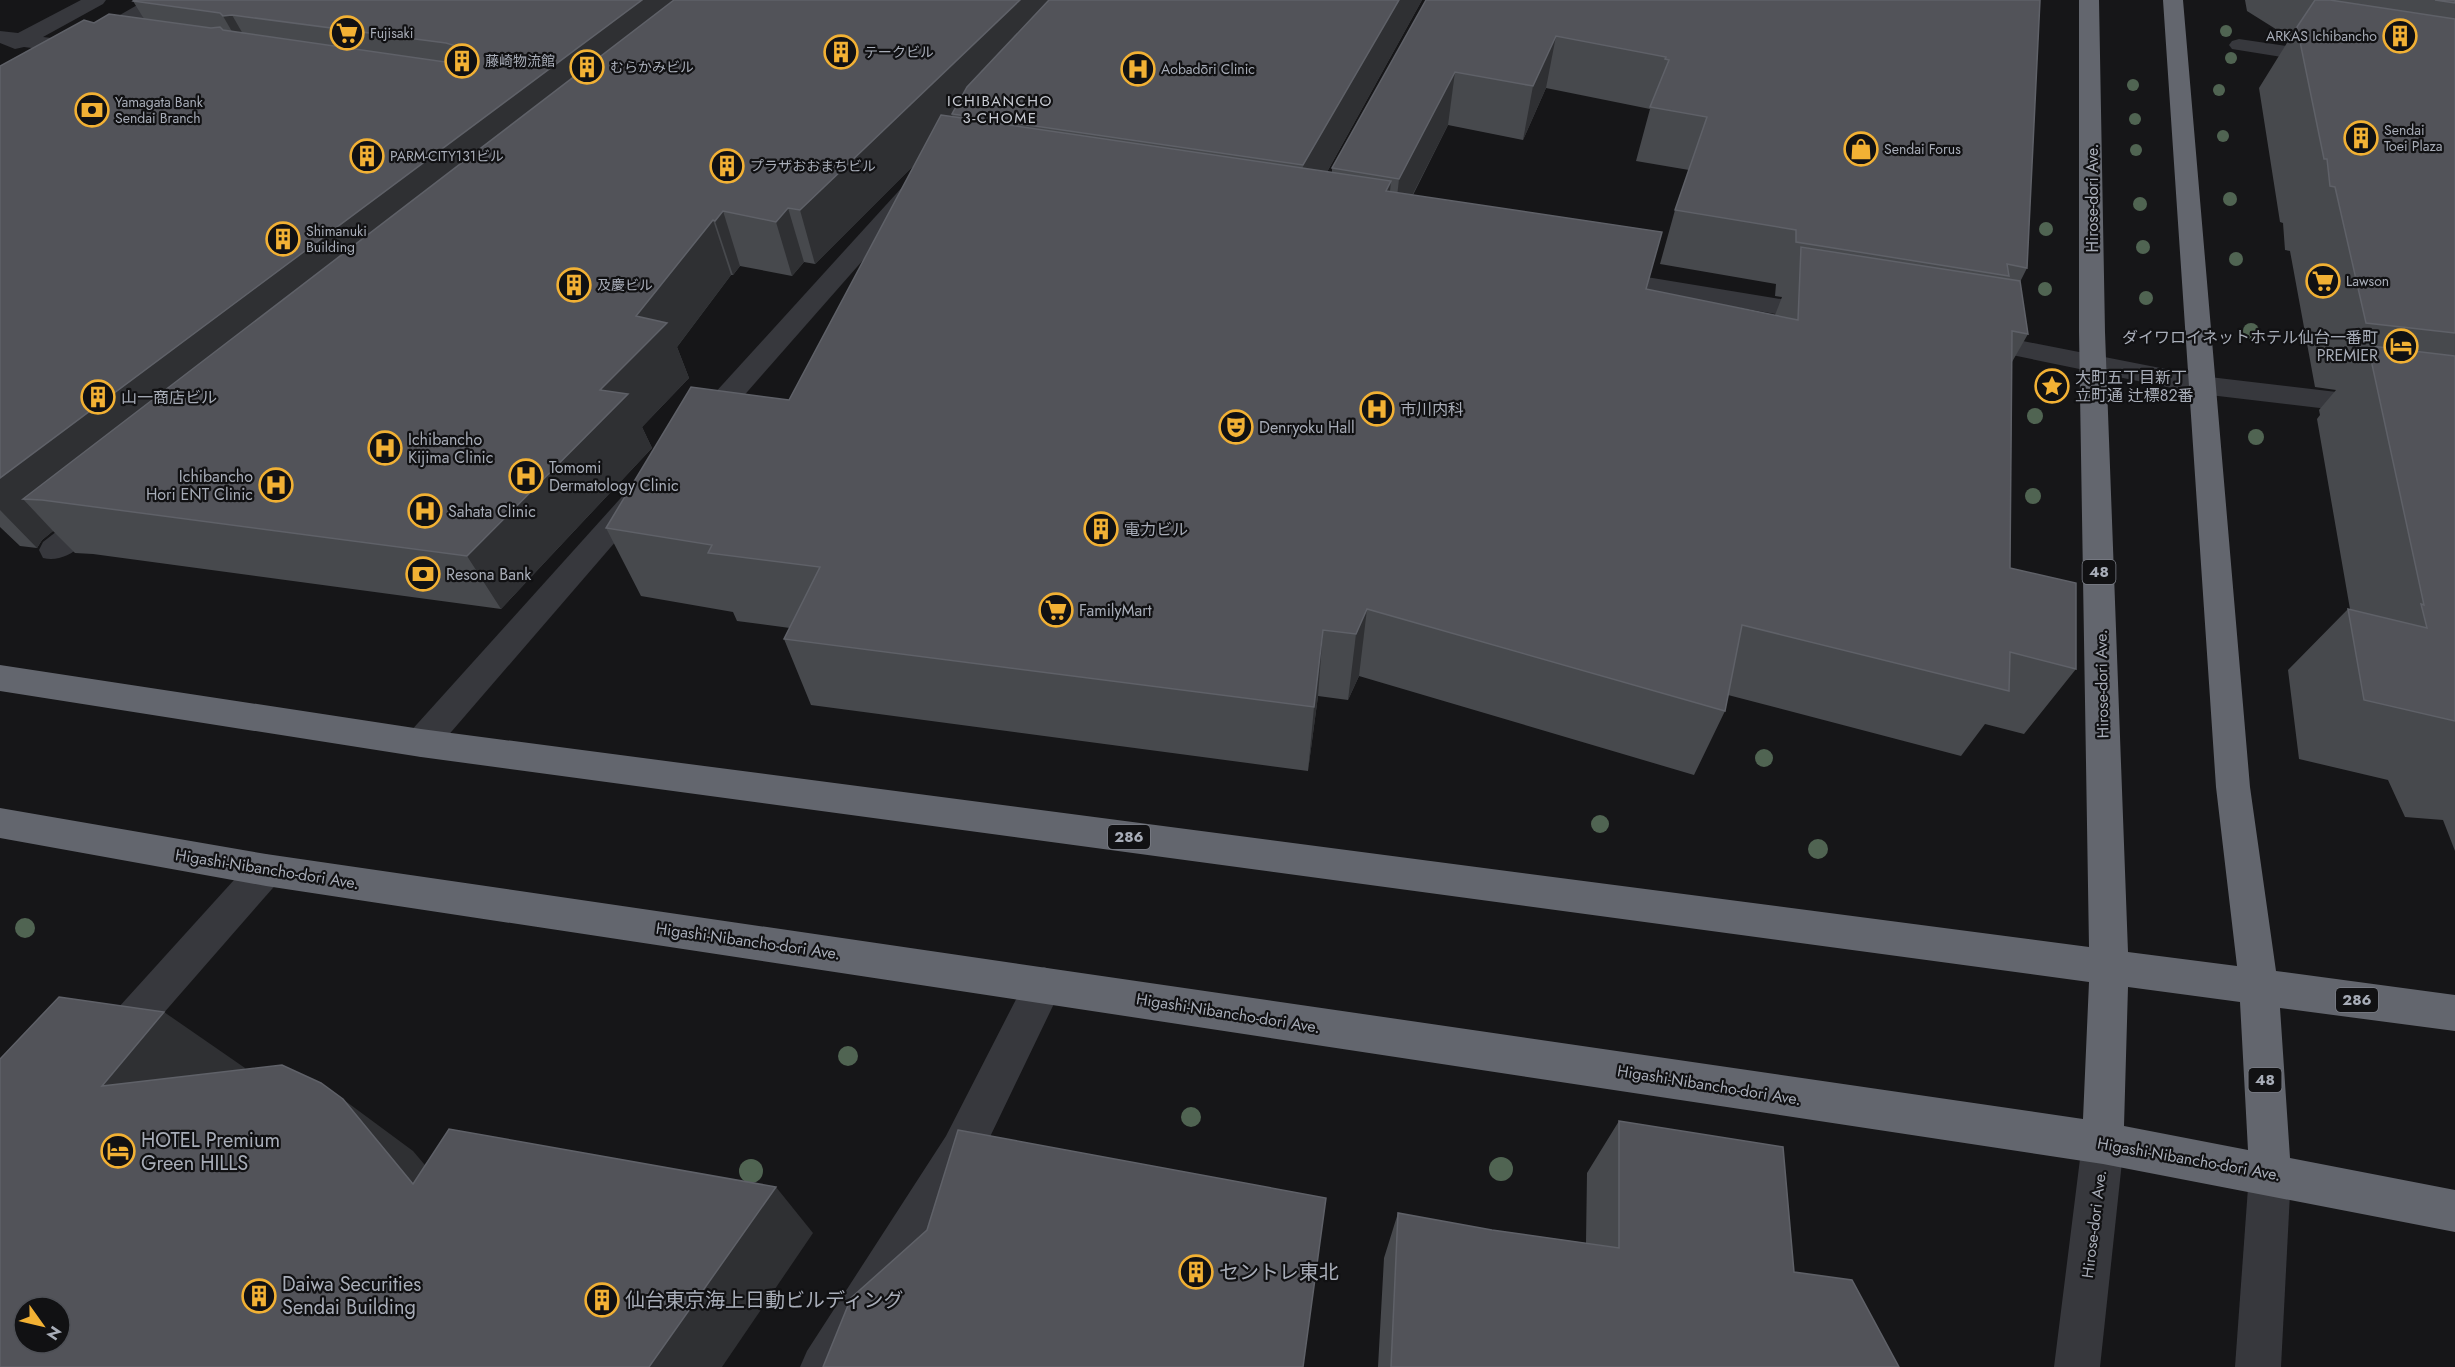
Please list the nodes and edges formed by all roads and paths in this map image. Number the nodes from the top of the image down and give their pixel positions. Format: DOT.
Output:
graph roads {
  1 [pos="96,0"];
  2 [pos="161,0"];
  3 [pos="2089,0"];
  4 [pos="2173,0"];
  5 [pos="10,38"];
  6 [pos="2239,45"];
  7 [pos="76,48"];
  8 [pos="0,50"];
  9 [pos="109,53"];
  10 [pos="2341,61"];
  11 [pos="47,64"];
  12 [pos="929,171"];
  13 [pos="1581,274"];
  14 [pos="1841,317"];
  15 [pos="1959,337"];
  16 [pos="2094,363"];
  17 [pos="2201,385"];
  18 [pos="2455,415"];
  19 [pos="684,446"];
  20 [pos="652,481"];
  21 [pos="119,498"];
  22 [pos="54,550"];
  23 [pos="0,678"];
  24 [pos="421,743"];
  25 [pos="0,823"];
  26 [pos="266,870"];
  27 [pos="2109,966"];
  28 [pos="1044,985"];
  29 [pos="2259,986"];
  30 [pos="2455,1013"];
  31 [pos="88,1067"];
  32 [pos="2103,1143"];
  33 [pos="2271,1174"];
  34 [pos="2455,1210"];
  35 [pos="823,1367"];
  36 [pos="2078,1367"];
  37 [pos="2258,1367"];
  1 -- 5 [label="street"];
  2 -- 7 [label="street"];
  3 -- 16 [label="highway, Hirose-dori Ave. / 48"];
  4 -- 17 [label="highway, 48"];
  5 -- 7 [label="street"];
  5 -- 8 [label="street"];
  6 -- 10 [label="street"];
  7 -- 9 [label="street"];
  7 -- 11 [label="street"];
  12 -- 19 [label="street"];
  13 -- 14 [label="street"];
  15 -- 16 [label="street"];
  16 -- 17 [label="street"];
  16 -- 27 [label="highway, Hirose-dori Ave. / 48"];
  17 -- 18 [label="street"];
  17 -- 29 [label="highway, 48"];
  20 -- 24 [label="street"];
  21 -- 22 [label="street"];
  23 -- 24 [label="highway, 286"];
  24 -- 27 [label="highway, 286"];
  25 -- 26 [label="highway, Higashi-Nibancho-dori Ave."];
  26 -- 28 [label="highway, Higashi-Nibancho-dori Ave."];
  26 -- 31 [label="street"];
  27 -- 29 [label="highway, 286"];
  27 -- 32 [label="highway, Hirose-dori Ave. / 48"];
  28 -- 32 [label="highway, Higashi-Nibancho-dori Ave."];
  28 -- 35 [label="street"];
  29 -- 30 [label="highway, 286"];
  29 -- 33 [label="highway, 48"];
  32 -- 33 [label="highway, Higashi-Nibancho-dori Ave."];
  32 -- 36 [label="street, Hirose-dori Ave."];
  33 -- 34 [label="highway, Higashi-Nibancho-dori Ave."];
  33 -- 37 [label="street"];
}
